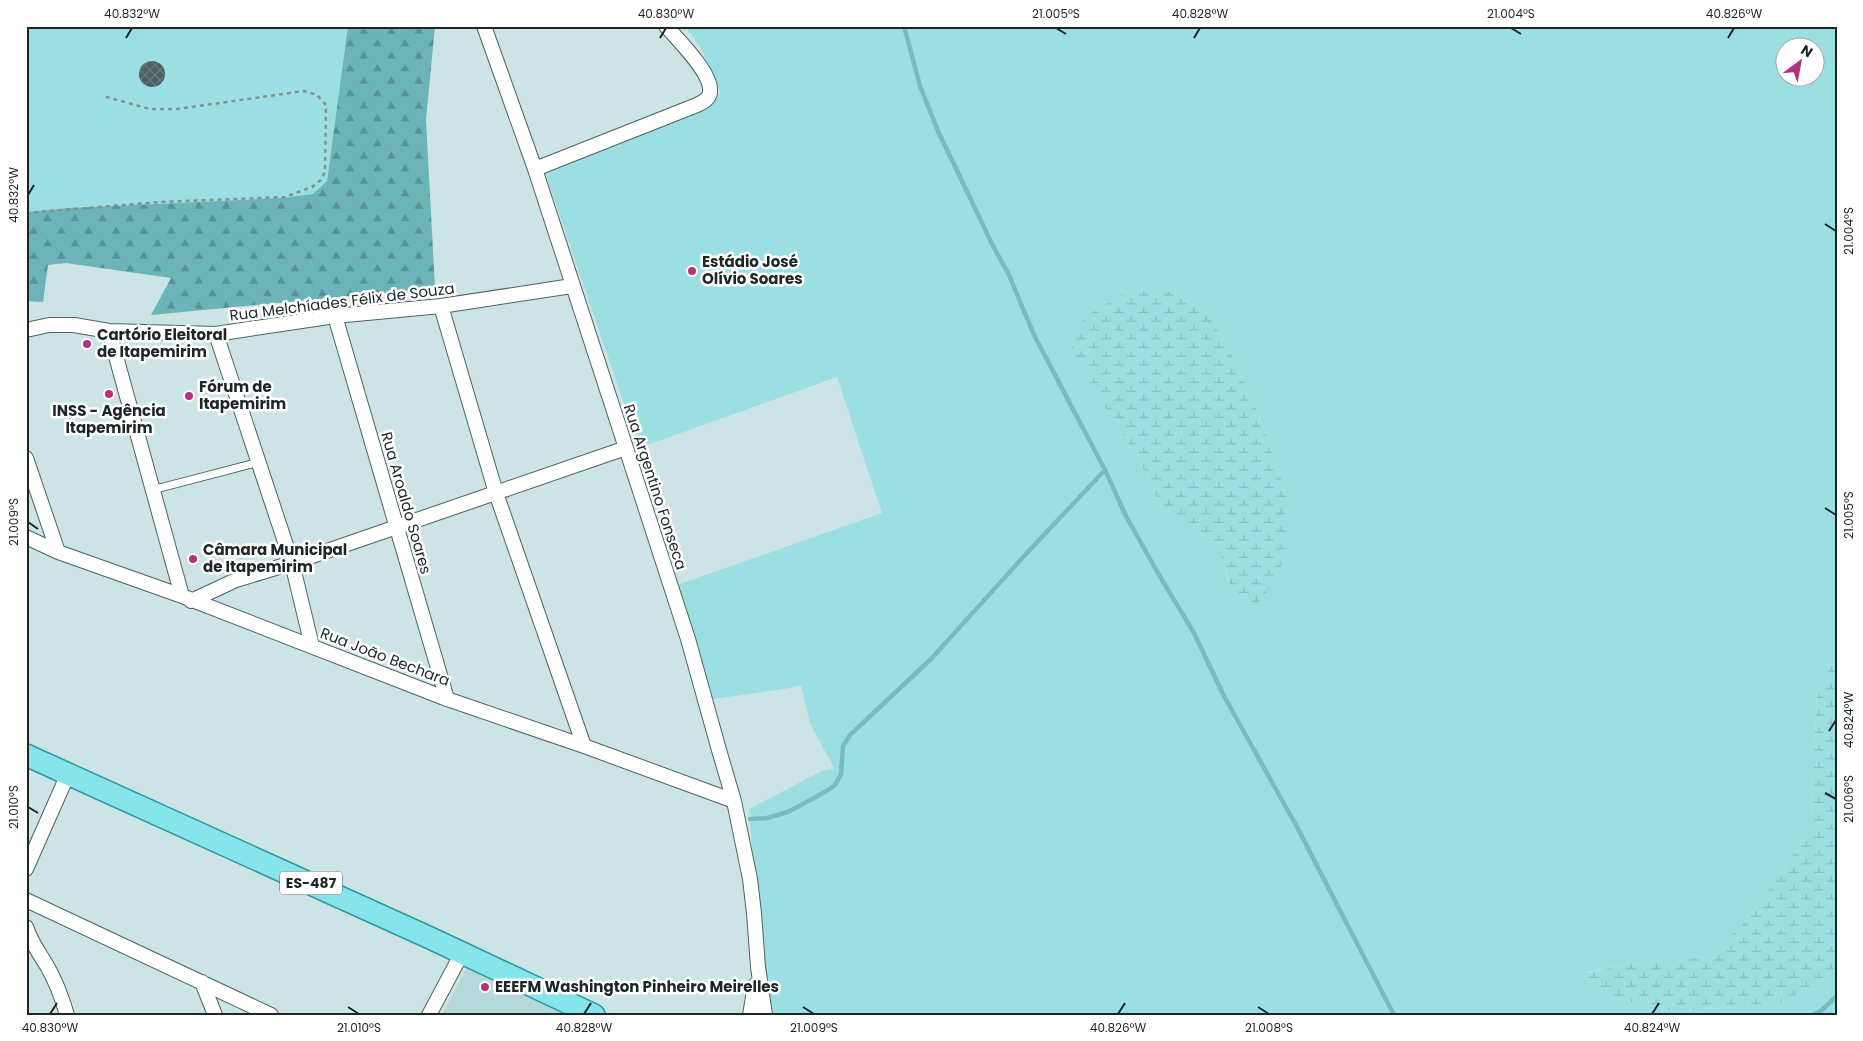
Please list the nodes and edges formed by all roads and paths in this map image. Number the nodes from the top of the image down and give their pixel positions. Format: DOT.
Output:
graph roads {
  1 [pos="484,26"];
  2 [pos="666,26"];
  3 [pos="103,96"];
  4 [pos="535,169"];
  5 [pos="26,213"];
  6 [pos="572,286"];
  7 [pos="441,306"];
  8 [pos="335,316"];
  9 [pos="26,330"];
  10 [pos="108,331"];
  11 [pos="216,334"];
  12 [pos="626,448"];
  13 [pos="26,458"];
  14 [pos="259,462"];
  15 [pos="152,490"];
  16 [pos="496,493"];
  17 [pos="396,527"];
  18 [pos="26,537"];
  19 [pos="58,552"];
  20 [pos="292,563"];
  21 [pos="187,598"];
  22 [pos="312,646"];
  23 [pos="447,699"];
  24 [pos="584,746"];
  25 [pos="26,755"];
  26 [pos="68,774"];
  27 [pos="734,801"];
  28 [pos="26,868"];
  29 [pos="26,900"];
  30 [pos="26,927"];
  31 [pos="29,946"];
  32 [pos="462,953"];
  33 [pos="758,967"];
  34 [pos="202,982"];
  35 [pos="67,1015"];
  36 [pos="215,1015"];
  37 [pos="271,1015"];
  38 [pos="429,1015"];
  39 [pos="594,1015"];
  40 [pos="750,1015"];
  41 [pos="765,1015"];
  1 -- 4 [label="street, Rua Argentino Fonseca"];
  2 -- 4 [label="street"];
  3 -- 5 [label="path"];
  4 -- 6 [label="street, Rua Argentino Fonseca"];
  6 -- 7 [label="street, Rua Melchíades Félix de Souza"];
  6 -- 12 [label="street, Rua Argentino Fonseca"];
  7 -- 8 [label="street, Rua Melchíades Félix de Souza"];
  7 -- 16 [label="street"];
  8 -- 11 [label="street, Rua Melchíades Félix de Souza"];
  8 -- 17 [label="street, Rua Aroaldo Soares"];
  9 -- 10 [label="street, Rua Melchíades Félix de Souza"];
  10 -- 11 [label="street, Rua Melchíades Félix de Souza"];
  10 -- 15 [label="street"];
  11 -- 14 [label="street"];
  12 -- 16 [label="street"];
  12 -- 27 [label="street, Rua Argentino Fonseca"];
  13 -- 19 [label="street"];
  14 -- 15 [label="lane"];
  14 -- 20 [label="street"];
  15 -- 21 [label="street"];
  16 -- 17 [label="street"];
  16 -- 24 [label="street"];
  17 -- 20 [label="street"];
  17 -- 23 [label="street, Rua Aroaldo Soares"];
  18 -- 19 [label="street, Rua João Bechara"];
  19 -- 21 [label="street, Rua João Bechara"];
  20 -- 21 [label="street"];
  20 -- 22 [label="street"];
  21 -- 22 [label="street, Rua João Bechara"];
  22 -- 23 [label="street, Rua João Bechara"];
  23 -- 24 [label="street, Rua João Bechara"];
  24 -- 27 [label="street, Rua João Bechara"];
  25 -- 26 [label="main road, ES-487"];
  26 -- 28 [label="street"];
  26 -- 32 [label="main road, ES-487"];
  27 -- 33 [label="street, Rua Argentino Fonseca"];
  29 -- 34 [label="street"];
  30 -- 31 [label="street"];
  31 -- 35 [label="street"];
  32 -- 38 [label="street"];
  32 -- 39 [label="main road, ES-487"];
  33 -- 40 [label="street"];
  33 -- 41 [label="street"];
  34 -- 36 [label="street"];
  34 -- 37 [label="street"];
}
